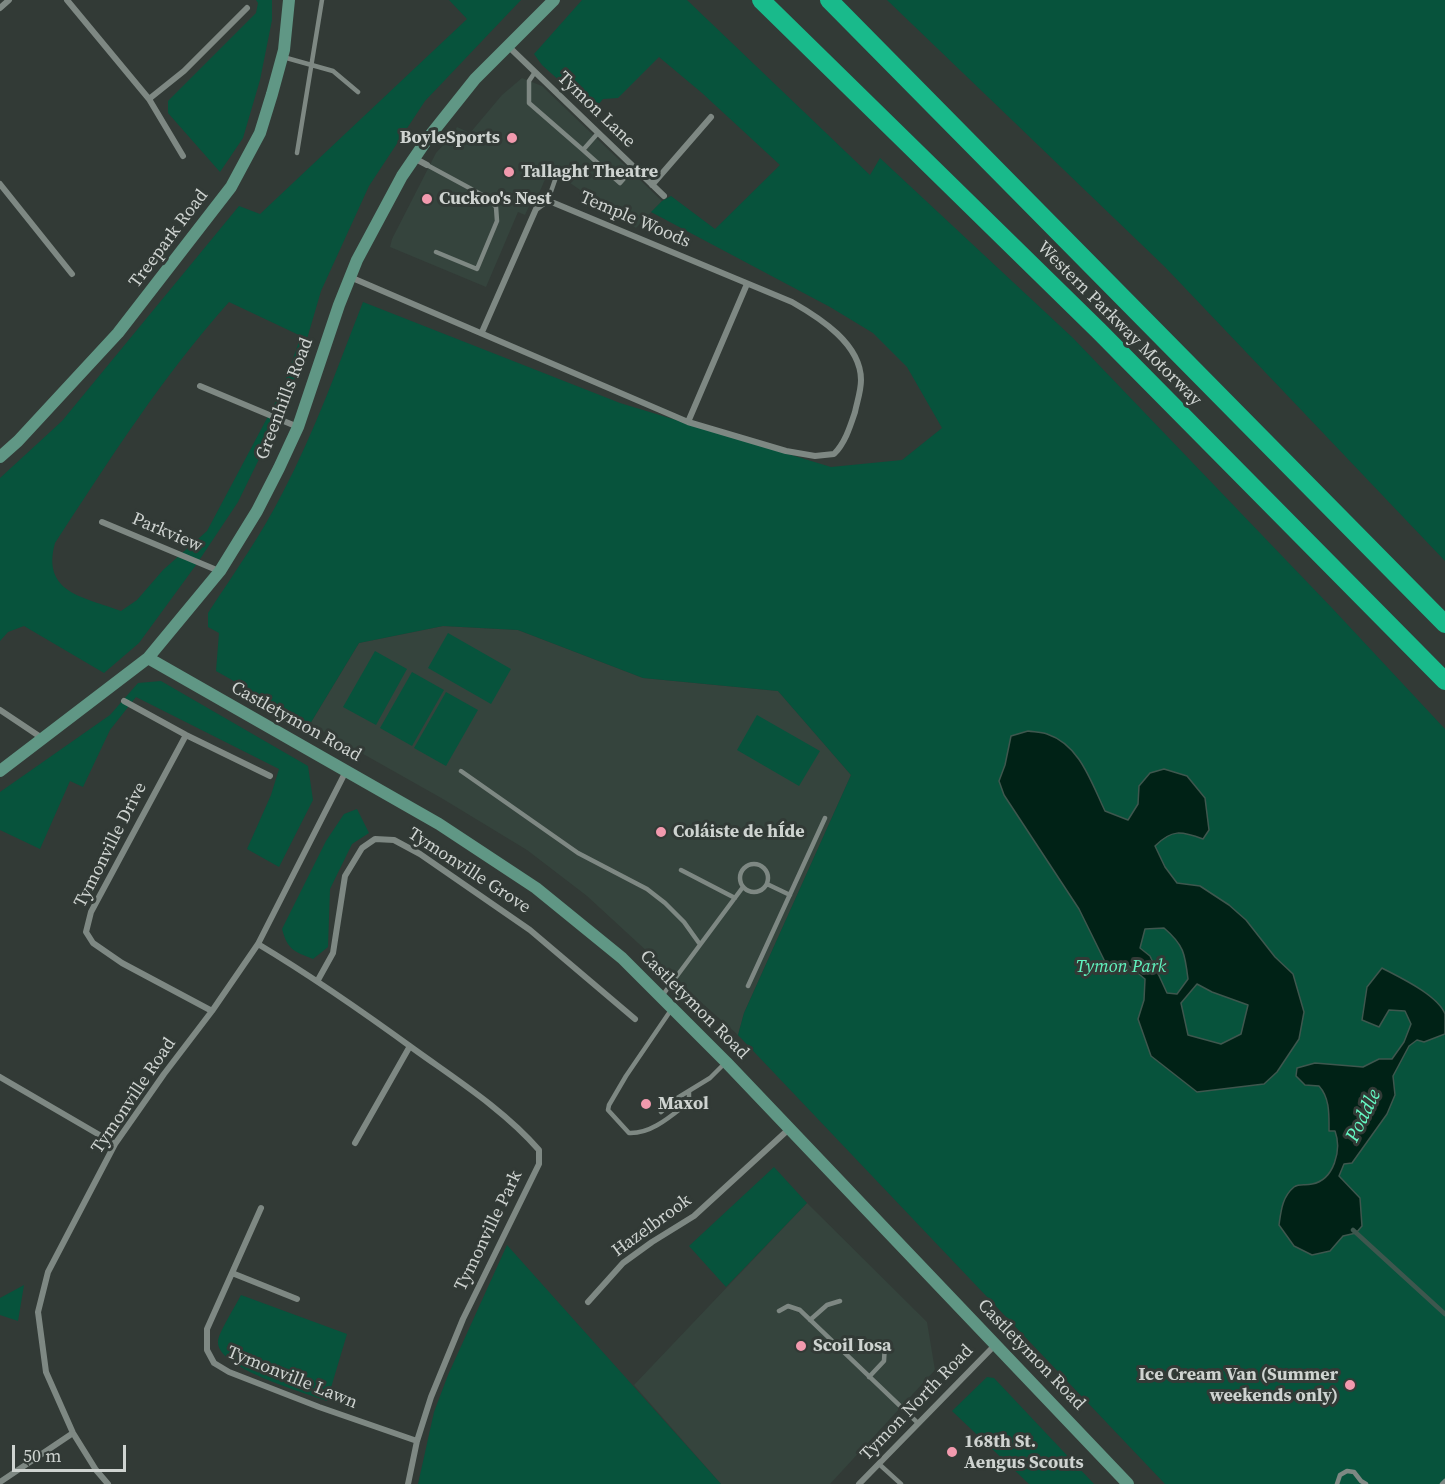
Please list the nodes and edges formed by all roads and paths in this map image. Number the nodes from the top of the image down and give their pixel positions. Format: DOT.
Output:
graph roads {
  1 [pos="9,0"];
  2 [pos="67,0"];
  3 [pos="289,0"];
  4 [pos="322,0"];
  5 [pos="554,0"];
  6 [pos="761,0"];
  7 [pos="829,0"];
  8 [pos="0,8"];
  9 [pos="247,8"];
  10 [pos="508,45"];
  11 [pos="282,57"];
  12 [pos="312,65"];
  13 [pos="535,72"];
  14 [pos="358,92"];
  15 [pos="149,99"];
  16 [pos="711,117"];
  17 [pos="598,133"];
  18 [pos="583,150"];
  19 [pos="297,153"];
  20 [pos="183,156"];
  21 [pos="414,158"];
  22 [pos="427,165"];
  23 [pos="634,167"];
  24 [pos="555,180"];
  25 [pos="0,184"];
  26 [pos="652,185"];
  27 [pos="664,196"];
  28 [pos="547,203"];
  29 [pos="436,252"];
  30 [pos="72,274"];
  31 [pos="350,277"];
  32 [pos="747,284"];
  33 [pos="482,332"];
  34 [pos="200,386"];
  35 [pos="688,422"];
  36 [pos="298,428"];
  37 [pos="0,457"];
  38 [pos="102,522"];
  39 [pos="220,571"];
  40 [pos="1445,624"];
  41 [pos="148,658"];
  42 [pos="1445,681"];
  43 [pos="124,701"];
  44 [pos="0,710"];
  45 [pos="186,735"];
  46 [pos="43,739"];
  47 [pos="0,771"];
  48 [pos="346,771"];
  49 [pos="461,771"];
  50 [pos="270,776"];
  51 [pos="825,818"];
  52 [pos="681,870"];
  53 [pos="767,884"];
  54 [pos="743,887"];
  55 [pos="790,895"];
  56 [pos="735,898"];
  57 [pos="258,944"];
  58 [pos="699,944"];
  59 [pos="318,980"];
  60 [pos="748,986"];
  61 [pos="662,996"];
  62 [pos="672,1007"];
  63 [pos="212,1011"];
  64 [pos="635,1019"];
  65 [pos="410,1046"];
  66 [pos="726,1062"];
  67 [pos="0,1077"];
  68 [pos="689,1092"];
  69 [pos="661,1112"];
  70 [pos="789,1129"];
  71 [pos="355,1143"];
  72 [pos="115,1144"];
  73 [pos="261,1208"];
  74 [pos="232,1273"];
  75 [pos="297,1299"];
  76 [pos="840,1301"];
  77 [pos="588,1302"];
  78 [pos="779,1311"];
  79 [pos="810,1320"];
  80 [pos="885,1343"];
  81 [pos="996,1344"];
  82 [pos="869,1377"];
  83 [pos="918,1423"];
  84 [pos="73,1433"];
  85 [pos="417,1441"];
  86 [pos="879,1464"];
  87 [pos="0,1482"];
  88 [pos="1363,1483"];
  89 [pos="108,1484"];
  90 [pos="408,1484"];
  91 [pos="859,1484"];
  92 [pos="901,1484"];
  93 [pos="1128,1484"];
  94 [pos="1337,1484"];
  1 -- 8 [label="street"];
  2 -- 15 [label="street"];
  3 -- 11 [label="street, Treepark Road"];
  4 -- 12 [label="lane"];
  5 -- 10 [label="street, Greenhills Road"];
  6 -- 42 [label="highway, Western Parkway Motorway"];
  7 -- 40 [label="highway, Western Parkway Motorway"];
  9 -- 15 [label="street"];
  10 -- 13 [label="street, Tymon Lane"];
  10 -- 21 [label="street, Greenhills Road"];
  11 -- 12 [label="lane"];
  11 -- 37 [label="street, Treepark Road"];
  12 -- 14 [label="lane"];
  12 -- 19 [label="lane"];
  13 -- 17 [label="street, Tymon Lane"];
  13 -- 18 [label="lane"];
  15 -- 20 [label="street"];
  16 -- 26 [label="street"];
  17 -- 18 [label="lane"];
  17 -- 23 [label="street, Tymon Lane"];
  18 -- 23 [label="lane"];
  21 -- 22 [label="street"];
  21 -- 31 [label="street, Greenhills Road"];
  22 -- 29 [label="lane"];
  23 -- 26 [label="street, Tymon Lane"];
  24 -- 28 [label="lane"];
  25 -- 30 [label="street"];
  26 -- 27 [label="street, Tymon Lane"];
  28 -- 32 [label="street, Temple Woods"];
  28 -- 33 [label="street"];
  31 -- 33 [label="street, Temple Woods"];
  31 -- 36 [label="street, Greenhills Road"];
  32 -- 35 [label="street"];
  32 -- 35 [label="street, Temple Woods"];
  33 -- 35 [label="street, Temple Woods"];
  34 -- 36 [label="street"];
  36 -- 39 [label="street, Greenhills Road"];
  38 -- 39 [label="street, Parkview"];
  39 -- 41 [label="street, Greenhills Road"];
  41 -- 46 [label="street, Greenhills Road"];
  41 -- 48 [label="street, Castletymon Road"];
  43 -- 45 [label="street"];
  44 -- 46 [label="street"];
  45 -- 50 [label="street"];
  45 -- 63 [label="street, Tymonville Drive"];
  46 -- 47 [label="street, Greenhills Road"];
  48 -- 57 [label="street, Tymonville Road"];
  48 -- 61 [label="street, Castletymon Road"];
  49 -- 58 [label="lane"];
  51 -- 55 [label="lane"];
  52 -- 56 [label="lane"];
  53 -- 54 [label="lane"];
  53 -- 54 [label="lane"];
  53 -- 55 [label="lane"];
  54 -- 56 [label="lane"];
  55 -- 60 [label="lane"];
  56 -- 58 [label="lane"];
  57 -- 59 [label="street, Tymonville Park"];
  57 -- 63 [label="street, Tymonville Road"];
  58 -- 61 [label="lane"];
  59 -- 64 [label="street, Tymonville Grove"];
  59 -- 65 [label="street, Tymonville Park"];
  61 -- 62 [label="street, Castletymon Road"];
  62 -- 66 [label="street, Castletymon Road"];
  62 -- 68 [label="lane"];
  63 -- 72 [label="street, Tymonville Road"];
  65 -- 71 [label="street"];
  65 -- 85 [label="street, Tymonville Park"];
  66 -- 68 [label="lane"];
  66 -- 70 [label="street, Castletymon Road"];
  67 -- 72 [label="street"];
  68 -- 69 [label="lane"];
  70 -- 77 [label="street, Hazelbrook"];
  70 -- 81 [label="street, Castletymon Road"];
  72 -- 84 [label="street, Tymonville Road"];
  73 -- 74 [label="street, Tymonville Lawn"];
  74 -- 75 [label="street"];
  74 -- 85 [label="street, Tymonville Lawn"];
  76 -- 79 [label="lane"];
  78 -- 79 [label="lane"];
  79 -- 82 [label="lane"];
  80 -- 82 [label="lane"];
  81 -- 83 [label="street, Tymon North Road"];
  81 -- 93 [label="street, Castletymon Road"];
  82 -- 83 [label="lane"];
  83 -- 86 [label="street, Tymon North Road"];
  84 -- 87 [label="street"];
  84 -- 89 [label="street, Tymonville Road"];
  85 -- 90 [label="street, Tymonville Park"];
  86 -- 91 [label="street, Tymon North Road"];
  86 -- 92 [label="lane"];
  88 -- 94 [label="lane"];
}
